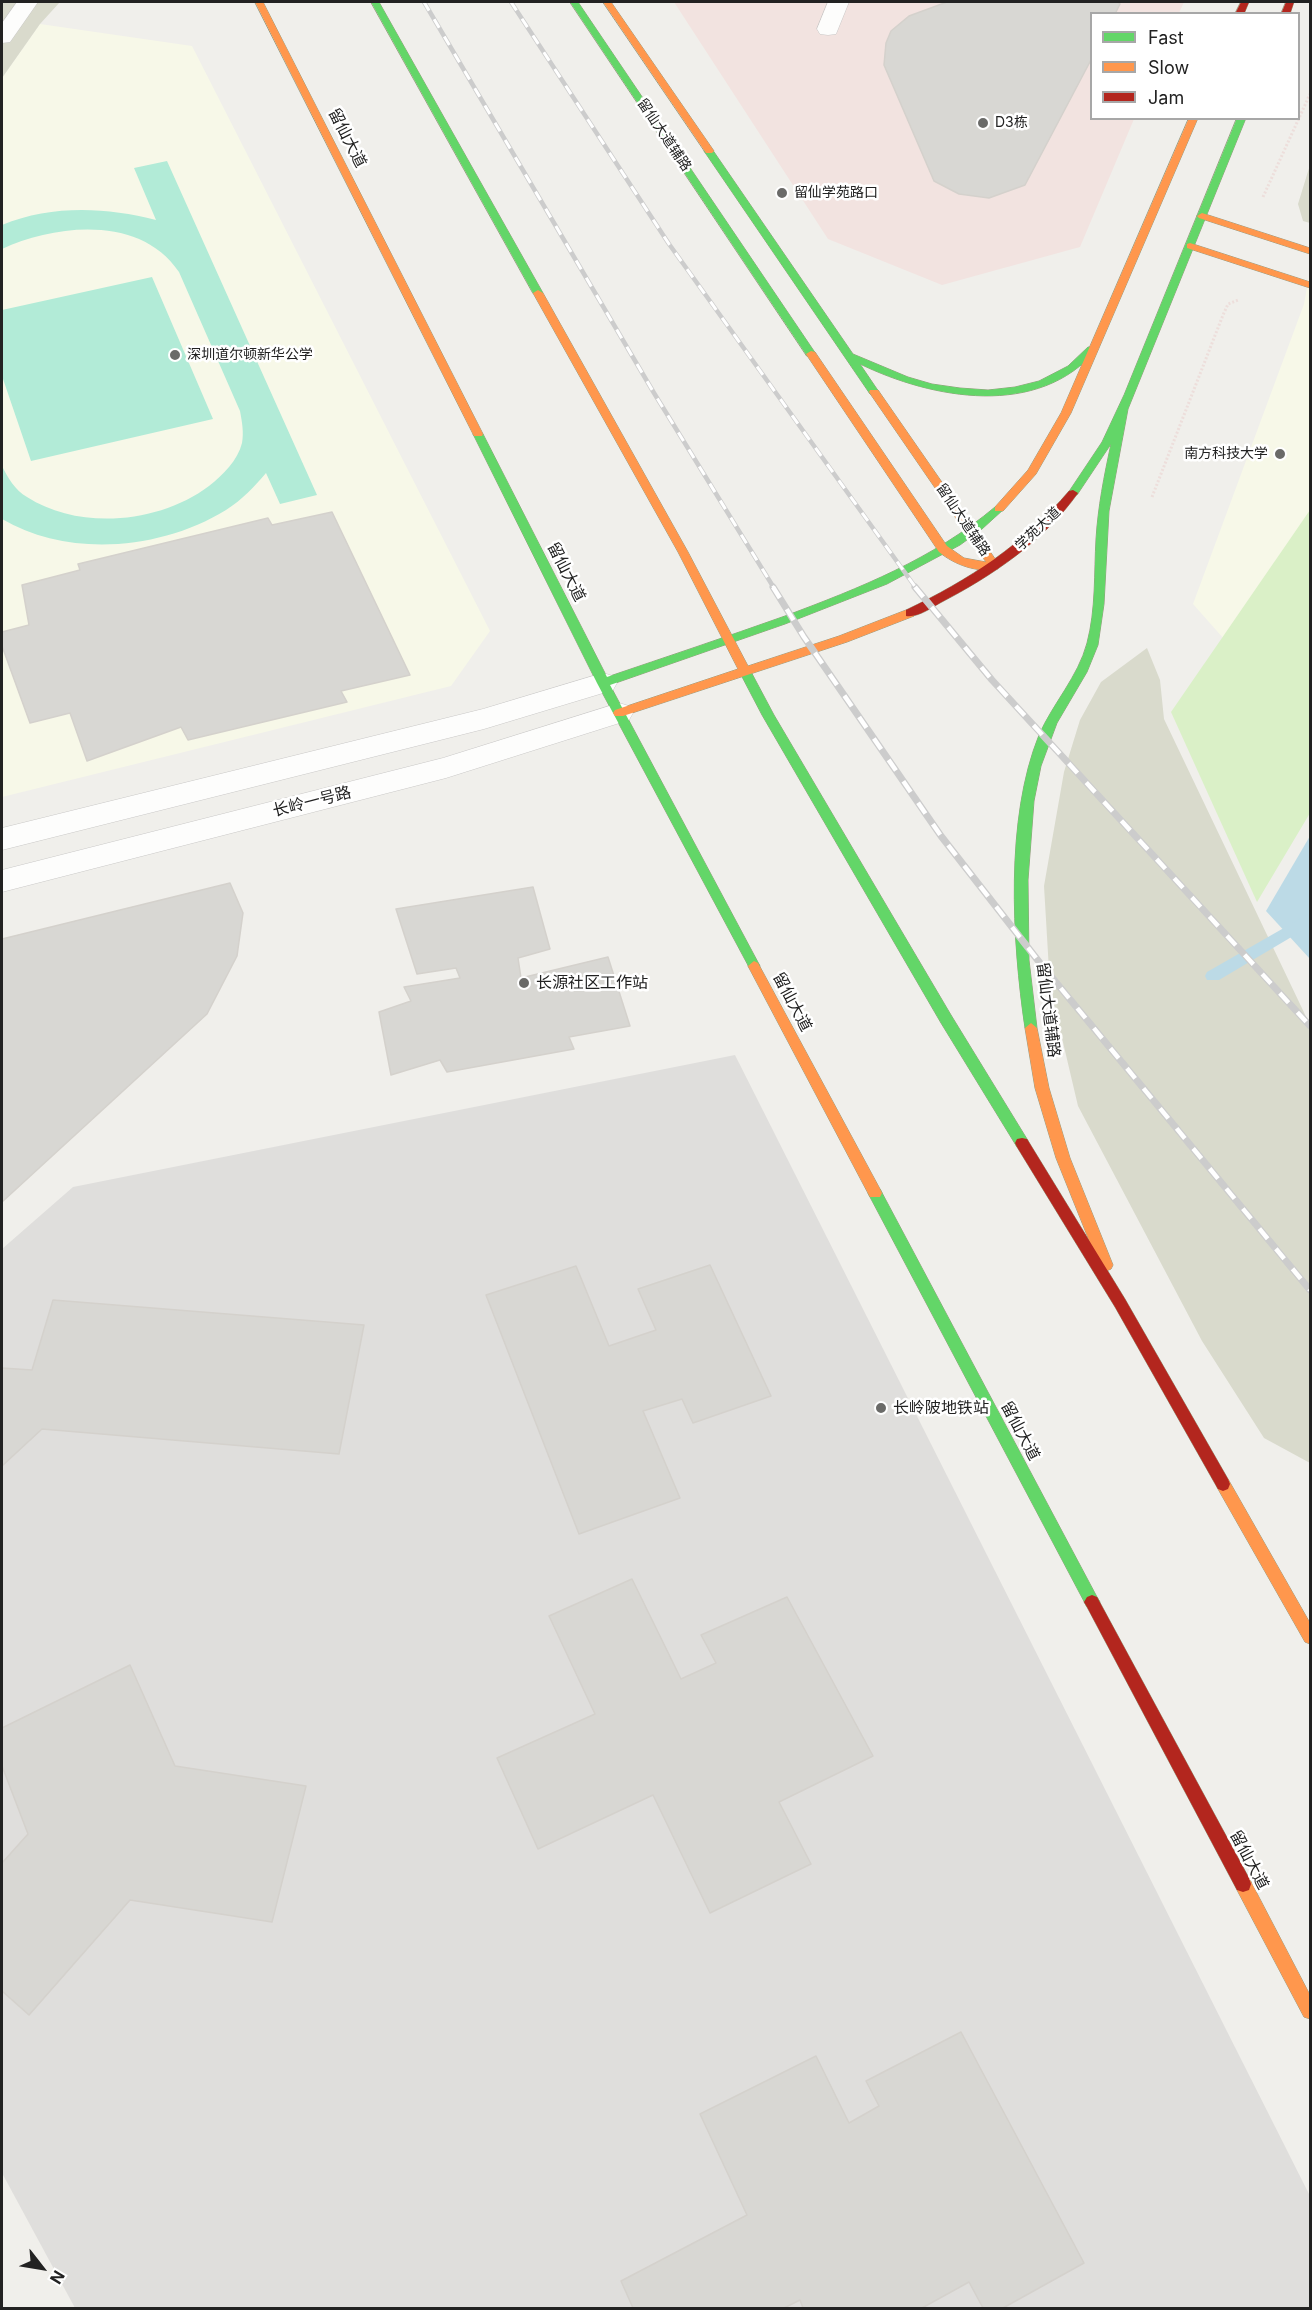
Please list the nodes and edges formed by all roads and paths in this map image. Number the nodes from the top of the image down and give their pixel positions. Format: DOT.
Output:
graph roads {
  1 [pos="27,2"];
  2 [pos="259,2"];
  3 [pos="375,2"];
  4 [pos="574,2"];
  5 [pos="607,2"];
  6 [pos="838,2"];
  7 [pos="828,29"];
  8 [pos="2,37"];
  9 [pos="1311,94"];
  10 [pos="1300,118"];
  11 [pos="1193,120"];
  12 [pos="1241,120"];
  13 [pos="1299,120"];
  14 [pos="1262,200"];
  15 [pos="1202,216"];
  16 [pos="1190,246"];
  17 [pos="1311,251"];
  18 [pos="1311,285"];
  19 [pos="1244,298"];
  20 [pos="1096,343"];
  21 [pos="851,356"];
  22 [pos="1123,410"];
  23 [pos="1150,501"];
  24 [pos="970,530"];
  25 [pos="943,549"];
  26 [pos="994,566"];
  27 [pos="729,641"];
  28 [pos="746,672"];
  29 [pos="603,683"];
  30 [pos="619,713"];
  31 [pos="2,839"];
  32 [pos="2,881"];
  33 [pos="1120,1303"];
  34 [pos="1311,1637"];
  35 [pos="1311,2011"];
  1 -- 8 [label="street"];
  2 -- 29 [label="main road, 留仙大道"];
  3 -- 27 [label="main road"];
  4 -- 25 [label="main road, 留仙大道辅路"];
  5 -- 21 [label="main road, 留仙大道辅路"];
  6 -- 7 [label="street"];
  9 -- 10 [label="path"];
  11 -- 20 [label="main road"];
  12 -- 15 [label="main road, 学苑大道"];
  13 -- 14 [label="path"];
  15 -- 16 [label="main road, 学苑大道"];
  15 -- 17 [label="main road"];
  16 -- 18 [label="main road"];
  16 -- 22 [label="main road, 学苑大道"];
  19 -- 23 [label="path"];
  20 -- 21 [label="main road"];
  20 -- 24 [label="main road"];
  21 -- 24 [label="main road, 留仙大道辅路"];
  22 -- 26 [label="main road, 学苑大道"];
  22 -- 33 [label="main road, 留仙大道辅路"];
  24 -- 25 [label="main road"];
  24 -- 26 [label="main road, 留仙大道辅路"];
  25 -- 26 [label="main road, 留仙大道辅路"];
  25 -- 27 [label="main road"];
  26 -- 28 [label="main road, 学苑大道"];
  27 -- 28 [label="main road"];
  27 -- 29 [label="main road"];
  28 -- 30 [label="main road, 学苑大道"];
  28 -- 33 [label="main road"];
  29 -- 30 [label="main road, 留仙大道"];
  29 -- 31 [label="street"];
  30 -- 32 [label="street, 长岭一号路"];
  30 -- 35 [label="main road, 留仙大道"];
  33 -- 34 [label="main road"];
}
